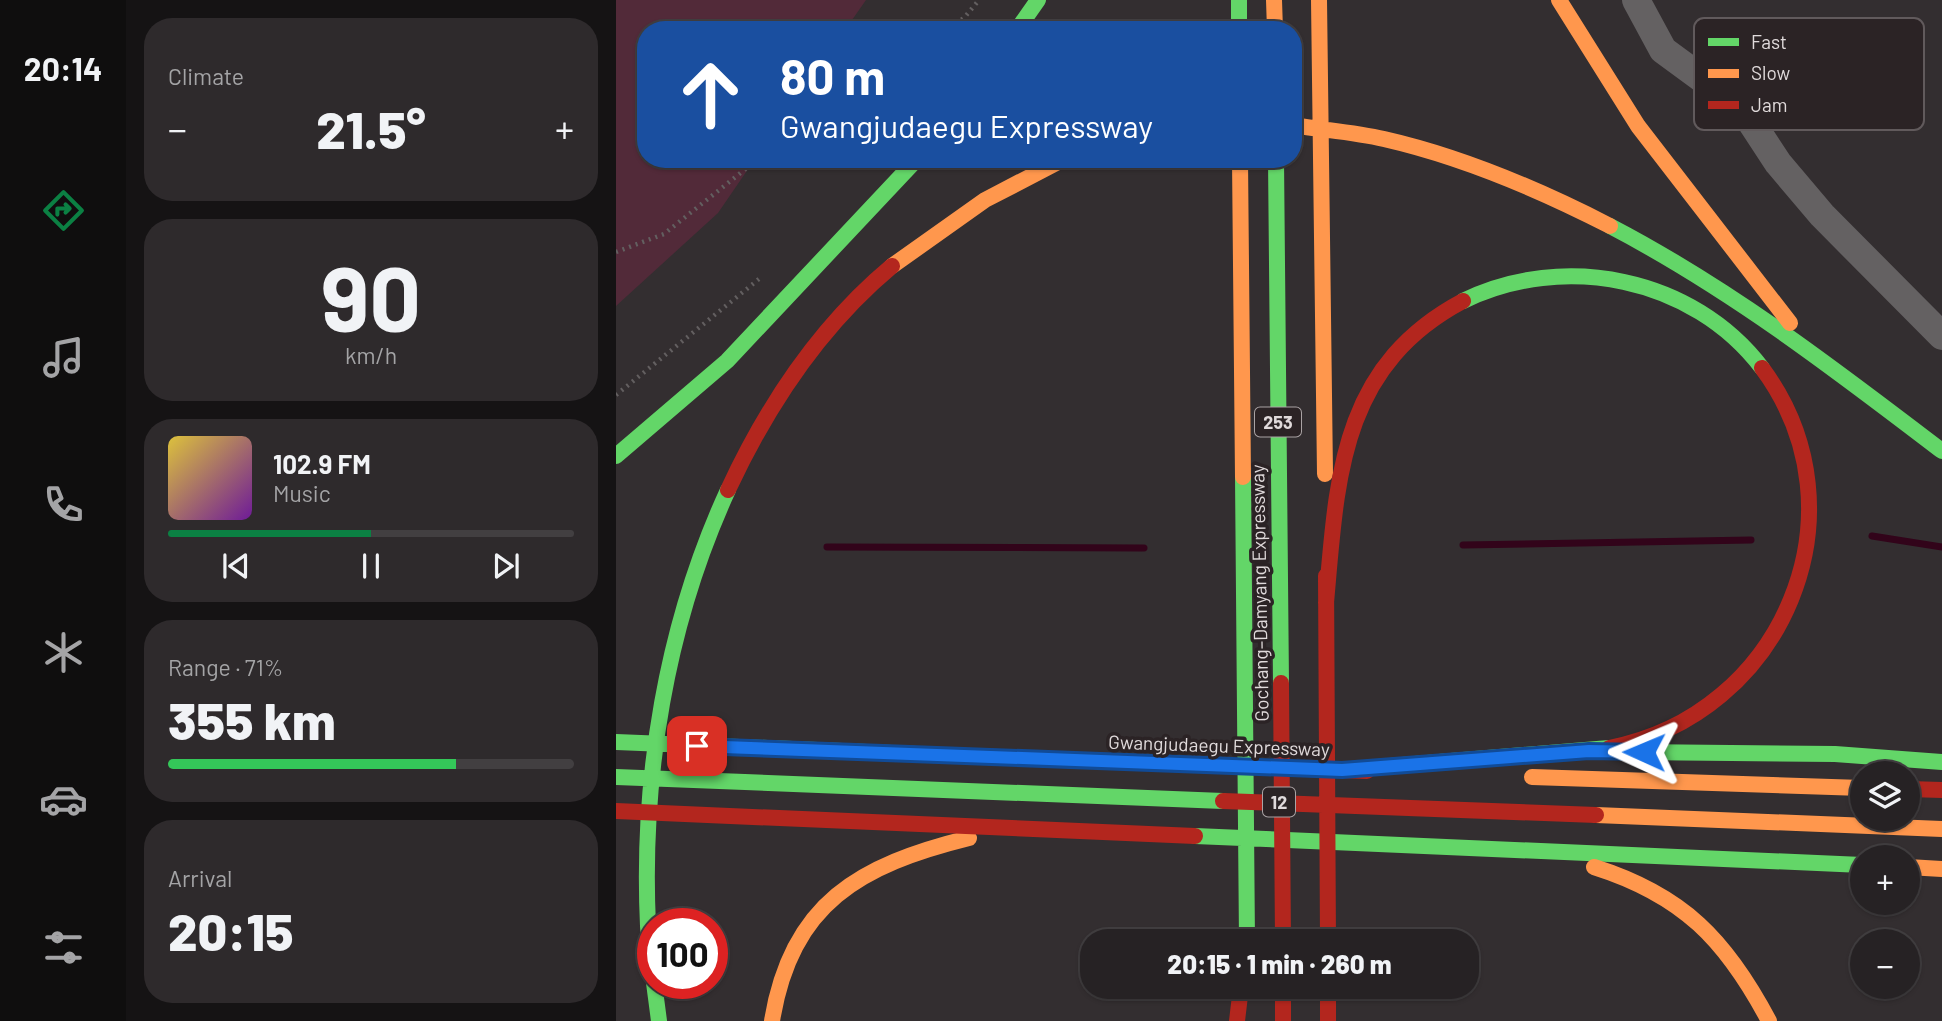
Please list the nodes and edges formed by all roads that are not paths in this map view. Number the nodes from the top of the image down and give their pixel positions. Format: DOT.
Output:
graph roads {
  1 [pos="1038,0"];
  2 [pos="1239,0"];
  3 [pos="1275,0"];
  4 [pos="1319,0"];
  5 [pos="1559,0"];
  6 [pos="1636,0"];
  7 [pos="1023,21"];
  8 [pos="1239,21"];
  9 [pos="1275,21"];
  10 [pos="1694,73"];
  11 [pos="1302,127"];
  12 [pos="1756,130"];
  13 [pos="909,168"];
  14 [pos="1045,168"];
  15 [pos="1240,168"];
  16 [pos="1276,168"];
  17 [pos="1942,335"];
  18 [pos="1816,354"];
  19 [pos="1942,451"];
  20 [pos="616,456"];
  21 [pos="697,522"];
  22 [pos="1326,603"];
  23 [pos="631,725"];
  24 [pos="616,742"];
  25 [pos="1589,751"];
  26 [pos="1942,762"];
  27 [pos="1342,770"];
  28 [pos="1481,775"];
  29 [pos="1509,776"];
  30 [pos="616,778"];
  31 [pos="1850,788"];
  32 [pos="1920,789"];
  33 [pos="1942,790"];
  34 [pos="616,811"];
  35 [pos="1018,828"];
  36 [pos="1942,829"];
  37 [pos="621,831"];
  38 [pos="1534,851"];
  39 [pos="1850,864"];
  40 [pos="1920,868"];
  41 [pos="1942,869"];
  42 [pos="1246,929"];
  43 [pos="1283,929"];
  44 [pos="1328,929"];
  45 [pos="632,935"];
  46 [pos="1240,999"];
  47 [pos="1248,999"];
  48 [pos="1283,999"];
  49 [pos="1328,999"];
  50 [pos="1329,1017"];
  51 [pos="659,1021"];
  52 [pos="772,1021"];
  53 [pos="1237,1021"];
  54 [pos="1248,1021"];
  55 [pos="1283,1021"];
  56 [pos="1769,1021"];
  1 -- 7 [label="highway"];
  2 -- 8 [label="highway"];
  3 -- 9 [label="highway"];
  4 -- 22 [label="highway"];
  5 -- 18 [label="highway"];
  6 -- 10 [label="street"];
  11 -- 18 [label="highway"];
  12 -- 17 [label="street"];
  13 -- 20 [label="highway"];
  14 -- 21 [label="highway"];
  15 -- 42 [label="highway, Gochang–Damyang Expressway / 253"];
  16 -- 43 [label="highway, Gochang–Damyang Expressway / 253"];
  18 -- 19 [label="highway"];
  22 -- 25 [label="highway"];
  22 -- 44 [label="highway"];
  23 -- 37 [label="highway"];
  24 -- 27 [label="highway, Gwangjudaegu Expressway / 12"];
  25 -- 26 [label="highway"];
  25 -- 27 [label="highway"];
  27 -- 28 [label="highway, Gwangjudaegu Expressway / 12"];
  29 -- 31 [label="highway"];
  30 -- 36 [label="highway, 12"];
  32 -- 33 [label="highway"];
  34 -- 35 [label="highway"];
  35 -- 38 [label="highway"];
  35 -- 52 [label="highway"];
  38 -- 39 [label="highway"];
  38 -- 56 [label="highway"];
  40 -- 41 [label="highway"];
  45 -- 51 [label="highway"];
  46 -- 53 [label="highway"];
  47 -- 54 [label="highway"];
  48 -- 55 [label="highway"];
  49 -- 50 [label="highway"];
}
